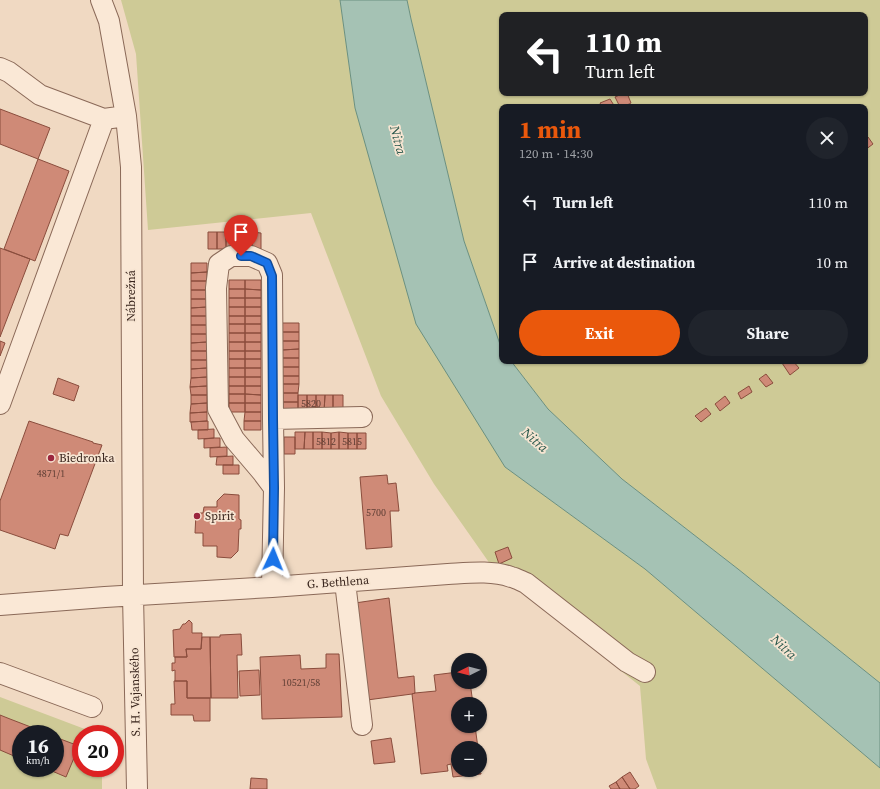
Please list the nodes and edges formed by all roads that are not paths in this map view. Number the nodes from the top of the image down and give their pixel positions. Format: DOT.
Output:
graph roads {
  1 [pos="101,0"];
  2 [pos="0,68"];
  3 [pos="126,116"];
  4 [pos="104,119"];
  5 [pos="0,404"];
  6 [pos="362,417"];
  7 [pos="273,419"];
  8 [pos="274,488"];
  9 [pos="345,582"];
  10 [pos="272,587"];
  11 [pos="133,595"];
  12 [pos="0,605"];
  13 [pos="0,672"];
  14 [pos="645,672"];
  15 [pos="92,707"];
  16 [pos="362,725"];
  17 [pos="138,789"];
  1 -- 3 [label="street, Nábrežná"];
  2 -- 4 [label="street"];
  3 -- 4 [label="street"];
  3 -- 11 [label="street, Nábrežná"];
  4 -- 5 [label="street"];
  6 -- 7 [label="street"];
  7 -- 8 [label="street"];
  7 -- 8 [label="street"];
  8 -- 10 [label="street"];
  9 -- 10 [label="street, G. Bethlena"];
  9 -- 14 [label="street, G. Bethlena"];
  9 -- 16 [label="street"];
  10 -- 11 [label="street, G. Bethlena"];
  11 -- 12 [label="street, G. Bethlena"];
  11 -- 17 [label="street, S. H. Vajanského"];
  13 -- 15 [label="street"];
}
